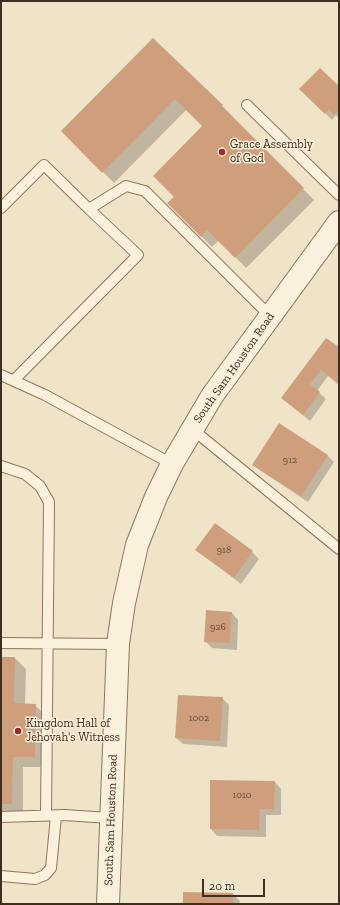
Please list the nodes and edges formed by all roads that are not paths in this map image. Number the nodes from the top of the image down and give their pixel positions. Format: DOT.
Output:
graph roads {
  1 [pos="248,105"];
  2 [pos="339,194"];
  3 [pos="1,208"];
  4 [pos="89,209"];
  5 [pos="339,222"];
  6 [pos="270,316"];
  7 [pos="1,375"];
  8 [pos="14,380"];
  9 [pos="192,429"];
  10 [pos="172,464"];
  11 [pos="1,466"];
  12 [pos="339,549"];
  13 [pos="1,643"];
  14 [pos="48,643"];
  15 [pos="118,644"];
  16 [pos="51,816"];
  17 [pos="1,817"];
  18 [pos="110,818"];
  19 [pos="1,876"];
  20 [pos="108,904"];
  1 -- 2 [label="lane"];
  3 -- 4 [label="lane"];
  4 -- 6 [label="lane"];
  4 -- 8 [label="lane"];
  5 -- 6 [label="street, South Sam Houston Road"];
  6 -- 9 [label="street, South Sam Houston Road"];
  7 -- 8 [label="lane"];
  8 -- 10 [label="lane"];
  9 -- 10 [label="street, South Sam Houston Road"];
  9 -- 12 [label="lane"];
  10 -- 15 [label="street, South Sam Houston Road"];
  11 -- 14 [label="lane"];
  13 -- 14 [label="lane"];
  14 -- 15 [label="lane"];
  14 -- 16 [label="lane"];
  15 -- 18 [label="street, South Sam Houston Road"];
  16 -- 17 [label="lane"];
  16 -- 18 [label="lane"];
  16 -- 19 [label="lane"];
  18 -- 20 [label="street, South Sam Houston Road"];
}
